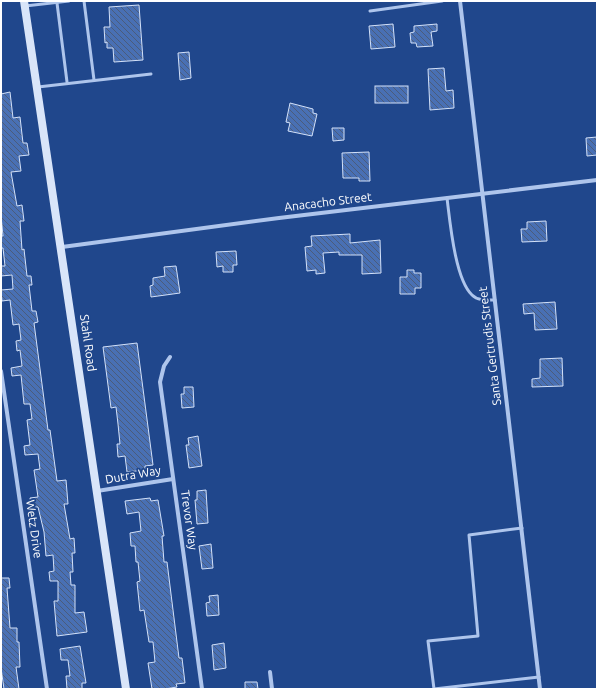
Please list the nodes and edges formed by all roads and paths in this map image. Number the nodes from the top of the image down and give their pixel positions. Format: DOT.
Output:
graph roads {
  1 [pos="70,1"];
  2 [pos="84,1"];
  3 [pos="442,1"];
  4 [pos="460,1"];
  5 [pos="57,3"];
  6 [pos="25,4"];
  7 [pos="370,11"];
  8 [pos="151,74"];
  9 [pos="94,80"];
  10 [pos="67,82"];
  11 [pos="38,87"];
  12 [pos="597,180"];
  13 [pos="483,194"];
  14 [pos="447,198"];
  15 [pos="62,247"];
  16 [pos="495,300"];
  17 [pos="170,357"];
  18 [pos="1,371"];
  19 [pos="173,478"];
  20 [pos="97,491"];
  21 [pos="522,528"];
  22 [pos="270,672"];
  23 [pos="539,677"];
  24 [pos="47,689"];
  25 [pos="126,689"];
  26 [pos="202,689"];
  27 [pos="272,689"];
  28 [pos="434,689"];
  29 [pos="540,689"];
  1 -- 5 [label="lane"];
  2 -- 9 [label="lane"];
  3 -- 7 [label="lane"];
  4 -- 13 [label="street, Santa Gertrudis Street"];
  5 -- 6 [label="lane"];
  5 -- 10 [label="lane"];
  6 -- 11 [label="street, Stahl Road"];
  8 -- 9 [label="lane"];
  9 -- 10 [label="lane"];
  10 -- 11 [label="lane"];
  11 -- 15 [label="street, Stahl Road"];
  12 -- 13 [label="street, Anacacho Street"];
  13 -- 14 [label="street, Anacacho Street"];
  13 -- 16 [label="street, Santa Gertrudis Street"];
  14 -- 15 [label="street, Anacacho Street"];
  14 -- 16 [label="lane"];
  15 -- 20 [label="street, Stahl Road"];
  16 -- 21 [label="street, Santa Gertrudis Street"];
  17 -- 19 [label="street, Trevor Way"];
  18 -- 24 [label="street, Wetz Drive"];
  19 -- 20 [label="street, Dutra Way"];
  19 -- 26 [label="street, Trevor Way"];
  20 -- 25 [label="street, Stahl Road"];
  21 -- 23 [label="street, Santa Gertrudis Street"];
  21 -- 28 [label="lane"];
  22 -- 27 [label="street"];
  23 -- 28 [label="lane"];
  23 -- 29 [label="street, Santa Gertrudis Street"];
}
